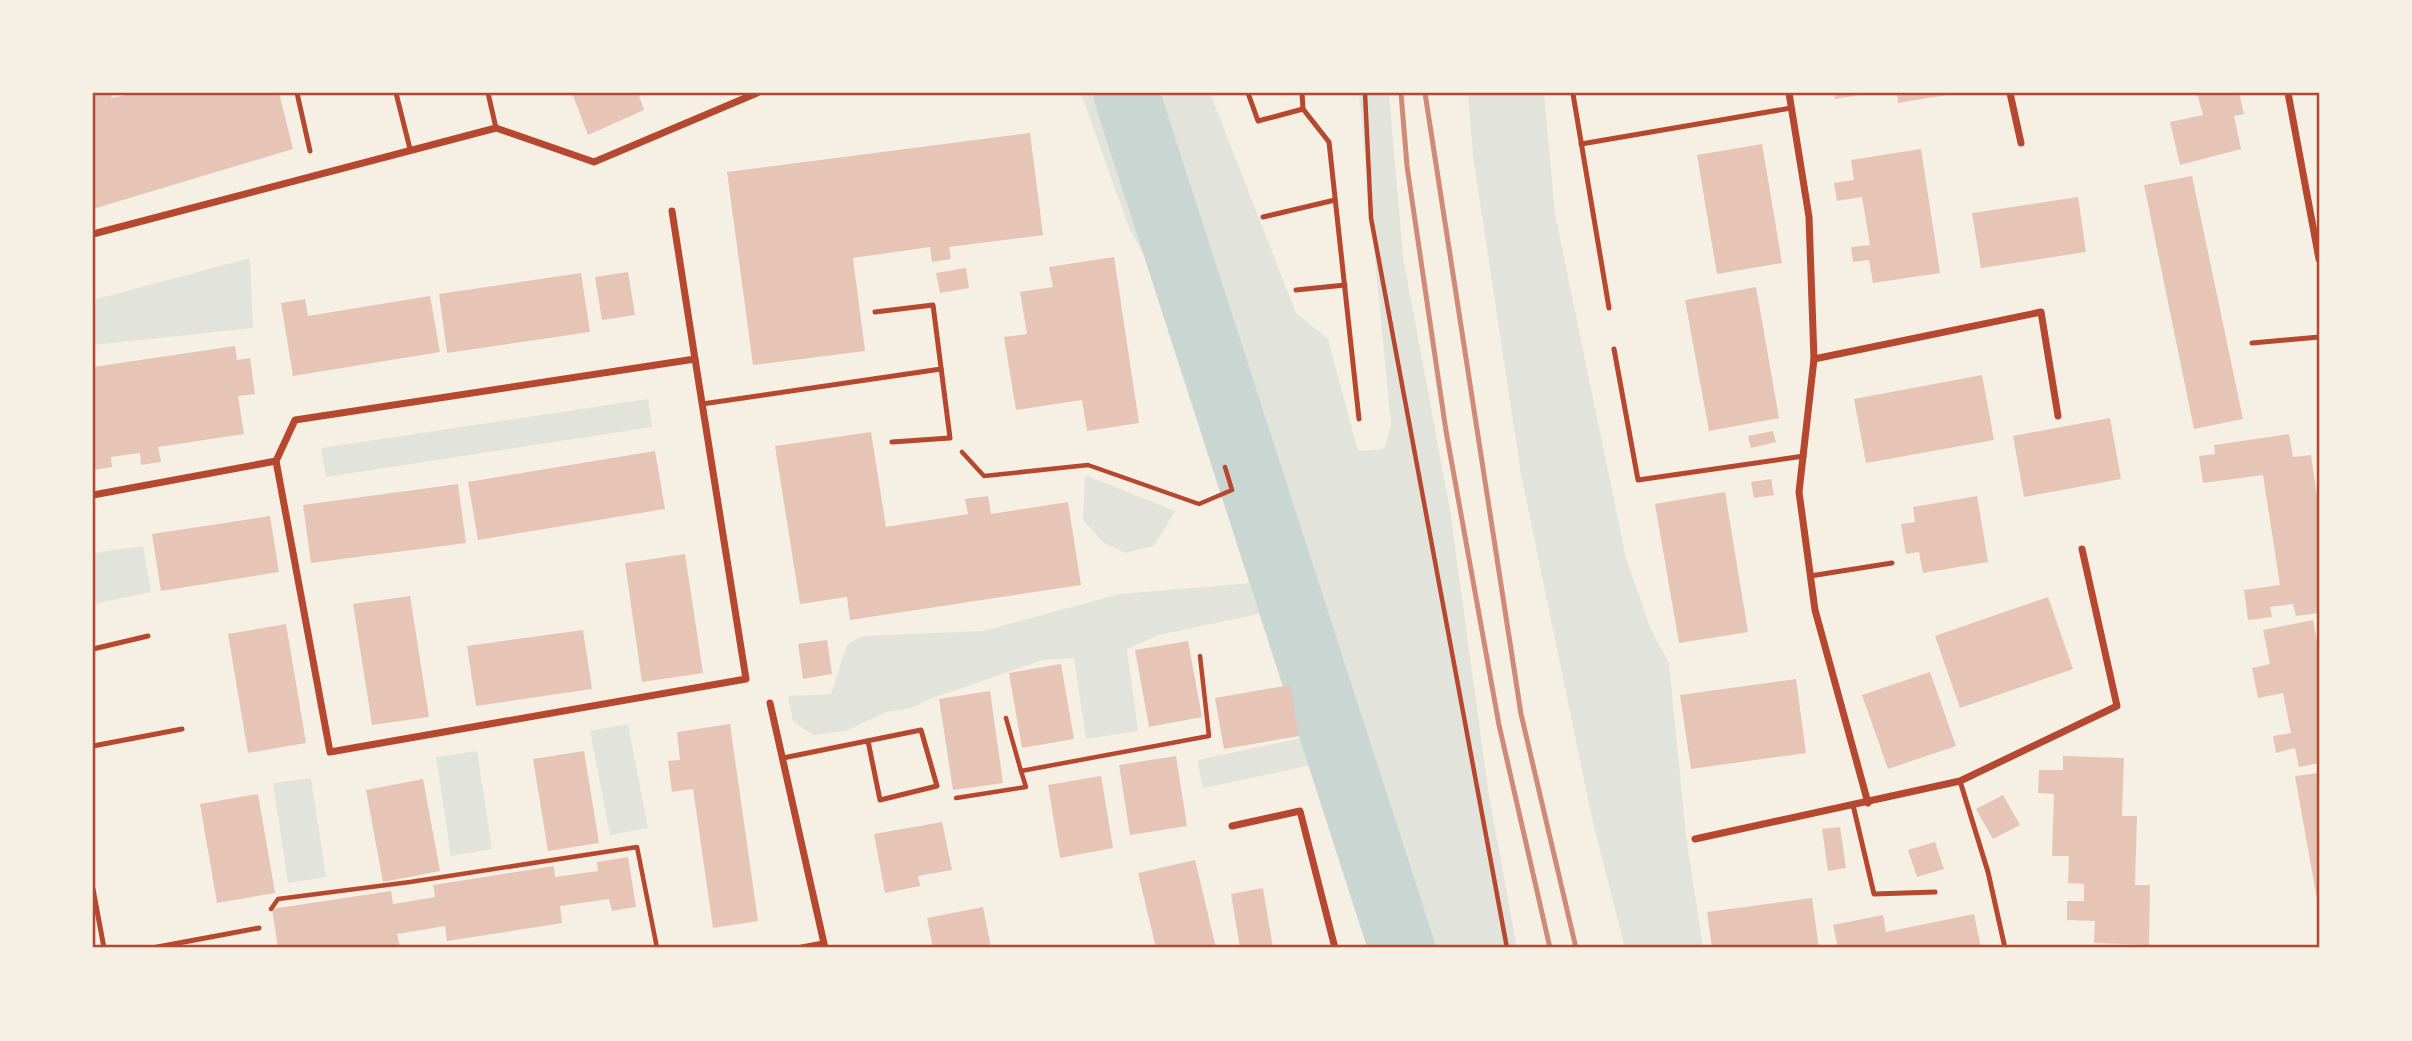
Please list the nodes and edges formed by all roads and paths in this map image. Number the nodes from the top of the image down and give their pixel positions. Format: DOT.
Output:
graph roads {
  1 [pos="297,93"];
  2 [pos="396,93"];
  3 [pos="488,93"];
  4 [pos="757,93"];
  5 [pos="1248,93"];
  6 [pos="1302,93"];
  7 [pos="1365,93"];
  8 [pos="1789,93"];
  9 [pos="2010,93"];
  10 [pos="2288,93"];
  11 [pos="1573,94"];
  12 [pos="1791,108"];
  13 [pos="1303,109"];
  14 [pos="496,128"];
  15 [pos="2021,143"];
  16 [pos="1581,144"];
  17 [pos="410,149"];
  18 [pos="310,151"];
  19 [pos="1335,200"];
  20 [pos="672,211"];
  21 [pos="1263,217"];
  22 [pos="93,234"];
  23 [pos="2319,259"];
  24 [pos="1345,285"];
  25 [pos="1296,290"];
  26 [pos="1609,308"];
  27 [pos="875,312"];
  28 [pos="2319,337"];
  29 [pos="2252,343"];
  30 [pos="1614,349"];
  31 [pos="695,359"];
  32 [pos="1814,359"];
  33 [pos="941,369"];
  34 [pos="702,404"];
  35 [pos="2058,416"];
  36 [pos="1359,419"];
  37 [pos="950,438"];
  38 [pos="892,442"];
  39 [pos="1804,456"];
  40 [pos="276,461"];
  41 [pos="1225,467"];
  42 [pos="93,495"];
  43 [pos="2082,549"];
  44 [pos="1892,563"];
  45 [pos="1810,576"];
  46 [pos="148,636"];
  47 [pos="93,649"];
  48 [pos="1200,656"];
  49 [pos="770,703"];
  50 [pos="1006,718"];
  51 [pos="182,729"];
  52 [pos="867,741"];
  53 [pos="93,746"];
  54 [pos="783,758"];
  55 [pos="1021,771"];
  56 [pos="1960,781"];
  57 [pos="937,786"];
  58 [pos="1868,803"];
  59 [pos="1853,805"];
  60 [pos="1232,826"];
  61 [pos="1695,839"];
  62 [pos="93,889"];
  63 [pos="1935,892"];
  64 [pos="258,928"];
  65 [pos="824,946"];
  66 [pos="104,948"];
  67 [pos="152,948"];
  68 [pos="657,948"];
  69 [pos="802,948"];
  70 [pos="1335,948"];
  71 [pos="1507,948"];
  72 [pos="2005,948"];
  1 -- 18 [label="lane"];
  2 -- 17 [label="lane"];
  3 -- 14 [label="lane"];
  4 -- 14 [label="street"];
  5 -- 13 [label="lane"];
  6 -- 13 [label="lane"];
  7 -- 71 [label="path"];
  8 -- 12 [label="street"];
  9 -- 15 [label="street"];
  10 -- 23 [label="street"];
  11 -- 16 [label="lane"];
  12 -- 16 [label="lane"];
  12 -- 32 [label="street"];
  13 -- 19 [label="lane"];
  14 -- 17 [label="street"];
  16 -- 26 [label="lane"];
  17 -- 22 [label="street"];
  19 -- 21 [label="lane"];
  19 -- 24 [label="lane"];
  20 -- 31 [label="street"];
  24 -- 25 [label="lane"];
  24 -- 36 [label="lane"];
  27 -- 33 [label="lane"];
  28 -- 29 [label="lane"];
  30 -- 39 [label="lane"];
  31 -- 34 [label="street"];
  31 -- 40 [label="street"];
  32 -- 35 [label="street"];
  32 -- 39 [label="street"];
  33 -- 34 [label="lane"];
  33 -- 37 [label="lane"];
  34 -- 40 [label="street"];
  37 -- 38 [label="lane"];
  37 -- 41 [label="path"];
  39 -- 45 [label="street"];
  40 -- 42 [label="street"];
  43 -- 56 [label="street"];
  44 -- 45 [label="lane"];
  45 -- 58 [label="street"];
  46 -- 47 [label="lane"];
  48 -- 55 [label="path"];
  49 -- 54 [label="street"];
  50 -- 55 [label="path"];
  51 -- 53 [label="lane"];
  52 -- 54 [label="lane"];
  52 -- 57 [label="lane"];
  52 -- 57 [label="lane"];
  54 -- 65 [label="street"];
  55 -- 57 [label="path"];
  56 -- 58 [label="street"];
  56 -- 72 [label="lane"];
  58 -- 59 [label="street"];
  59 -- 61 [label="street"];
  59 -- 63 [label="lane"];
  60 -- 70 [label="street"];
  62 -- 66 [label="lane"];
  64 -- 67 [label="lane"];
  64 -- 68 [label="path"];
  65 -- 69 [label="street"];
}
